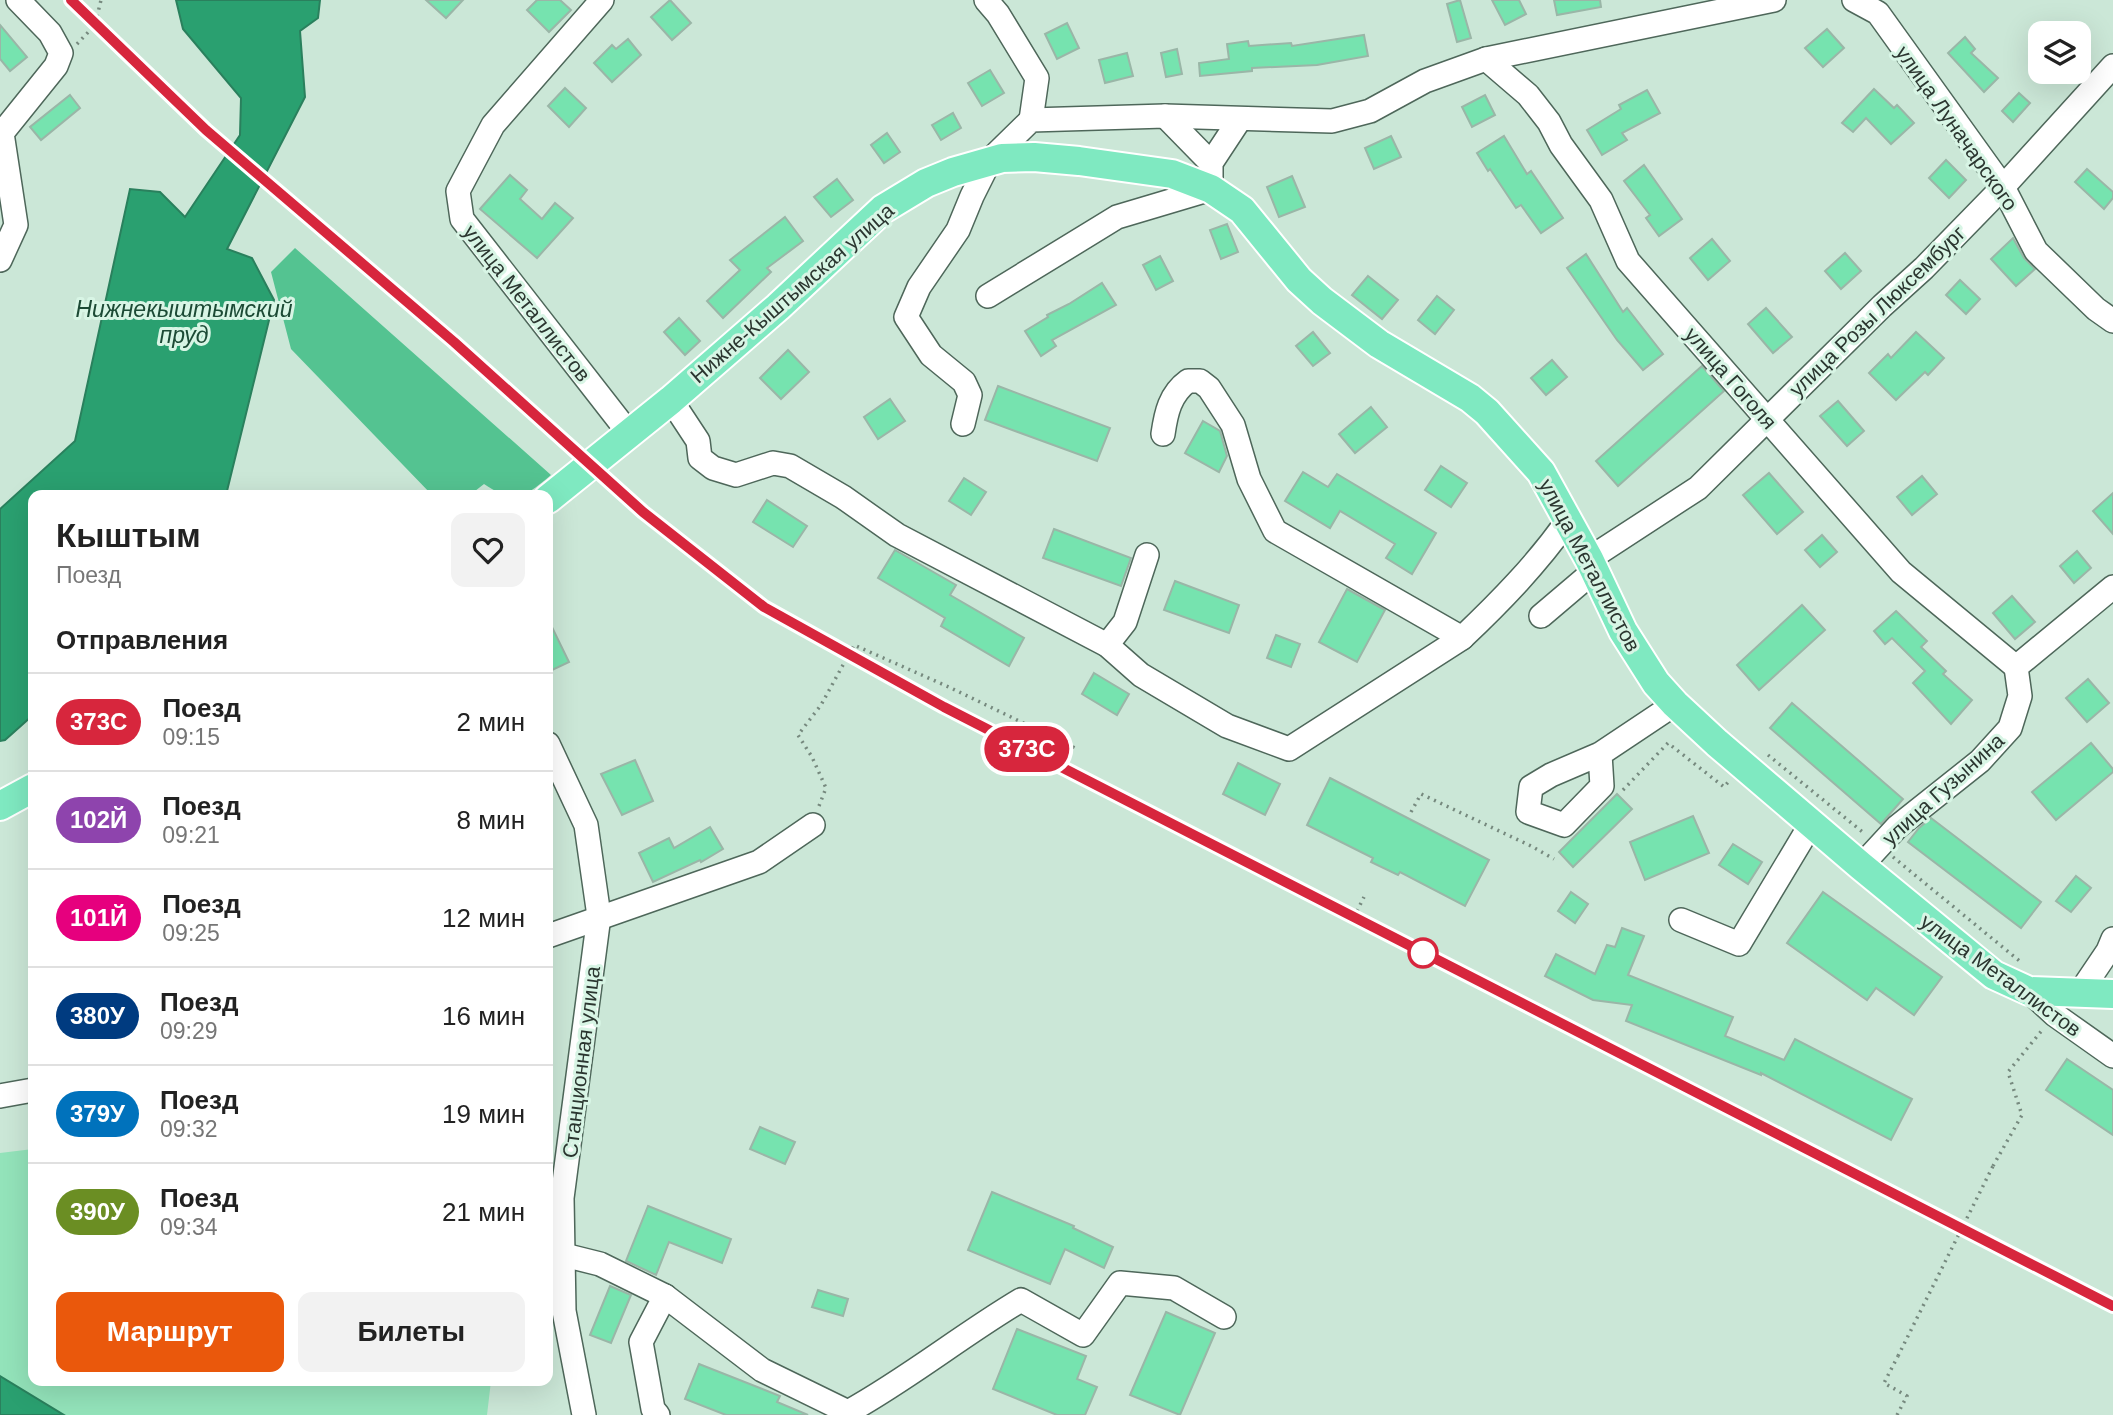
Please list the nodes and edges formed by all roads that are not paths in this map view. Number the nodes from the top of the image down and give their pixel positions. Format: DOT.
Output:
graph roads {
  1 [pos="18,0"];
  2 [pos="602,0"];
  3 [pos="986,0"];
  4 [pos="1774,0"];
  5 [pos="1854,0"];
  6 [pos="1486,59"];
  7 [pos="2113,66"];
  8 [pos="1165,116"];
  9 [pos="1240,119"];
  10 [pos="1031,120"];
  11 [pos="990,160"];
  12 [pos="1211,176"];
  13 [pos="2003,187"];
  14 [pos="0,260"];
  15 [pos="988,296"];
  16 [pos="2113,321"];
  17 [pos="671,400"];
  18 [pos="1766,419"];
  19 [pos="963,424"];
  20 [pos="628,432"];
  21 [pos="1163,434"];
  22 [pos="553,495"];
  23 [pos="1568,520"];
  24 [pos="1147,555"];
  25 [pos="1591,565"];
  26 [pos="2113,587"];
  27 [pos="1541,616"];
  28 [pos="1462,638"];
  29 [pos="1107,645"];
  30 [pos="2016,667"];
  31 [pos="1675,704"];
  32 [pos="1600,754"];
  33 [pos="553,755"];
  34 [pos="28,791"];
  35 [pos="0,806"];
  36 [pos="1811,824"];
  37 [pos="813,825"];
  38 [pos="1861,866"];
  39 [pos="599,916"];
  40 [pos="1681,920"];
  41 [pos="553,934"];
  42 [pos="2113,939"];
  43 [pos="2029,991"];
  44 [pos="2079,994"];
  45 [pos="2113,995"];
  46 [pos="2113,1056"];
  47 [pos="28,1091"];
  48 [pos="0,1096"];
  49 [pos="564,1255"];
  50 [pos="665,1296"];
  51 [pos="1224,1317"];
  52 [pos="586,1413"];
  53 [pos="658,1415"];
  1 -- 14 [label="street"];
  2 -- 20 [label="street, улица Металлистов"];
  3 -- 10 [label="street"];
  4 -- 6 [label="street"];
  5 -- 13 [label="street, улица Луначарского"];
  6 -- 9 [label="street"];
  6 -- 18 [label="street, улица Гоголя"];
  7 -- 13 [label="street, улица Розы Люксембург"];
  8 -- 9 [label="street"];
  8 -- 10 [label="street"];
  8 -- 12 [label="street"];
  9 -- 12 [label="street"];
  10 -- 11 [label="street, Нижне-Кыштымская улица"];
  11 -- 12 [label="main road, улица Металлистов"];
  11 -- 17 [label="main road, Нижне-Кыштымская улица"];
  11 -- 19 [label="street"];
  12 -- 15 [label="street"];
  12 -- 23 [label="main road, улица Металлистов"];
  13 -- 16 [label="street, улица Луначарского"];
  13 -- 18 [label="street, улица Розы Люксембург"];
  17 -- 20 [label="main road, Нижне-Кыштымская улица"];
  17 -- 29 [label="street"];
  18 -- 25 [label="street, улица Розы Люксембург"];
  18 -- 30 [label="street, улица Гоголя"];
  20 -- 22 [label="main road, Нижне-Кыштымская улица"];
  21 -- 28 [label="street"];
  23 -- 25 [label="main road, улица Металлистов"];
  23 -- 28 [label="street"];
  24 -- 29 [label="street"];
  25 -- 27 [label="street, улица Розы Люксембург"];
  25 -- 31 [label="main road, улица Металлистов"];
  26 -- 30 [label="street"];
  28 -- 29 [label="street"];
  30 -- 38 [label="street, улица Гузынина"];
  31 -- 32 [label="street"];
  31 -- 36 [label="main road, улица Металлистов"];
  33 -- 39 [label="street, Станционная улица"];
  34 -- 35 [label="main road"];
  36 -- 38 [label="main road, улица Металлистов"];
  36 -- 40 [label="street"];
  37 -- 39 [label="street"];
  38 -- 43 [label="main road, улица Металлистов"];
  39 -- 41 [label="street"];
  39 -- 49 [label="street, Станционная улица"];
  42 -- 44 [label="street"];
  43 -- 44 [label="main road"];
  43 -- 46 [label="street, улица Металлистов"];
  44 -- 45 [label="main road"];
  47 -- 48 [label="street"];
  49 -- 50 [label="street"];
  49 -- 52 [label="street, Станционная улица"];
  50 -- 51 [label="street"];
  50 -- 53 [label="street"];
}
